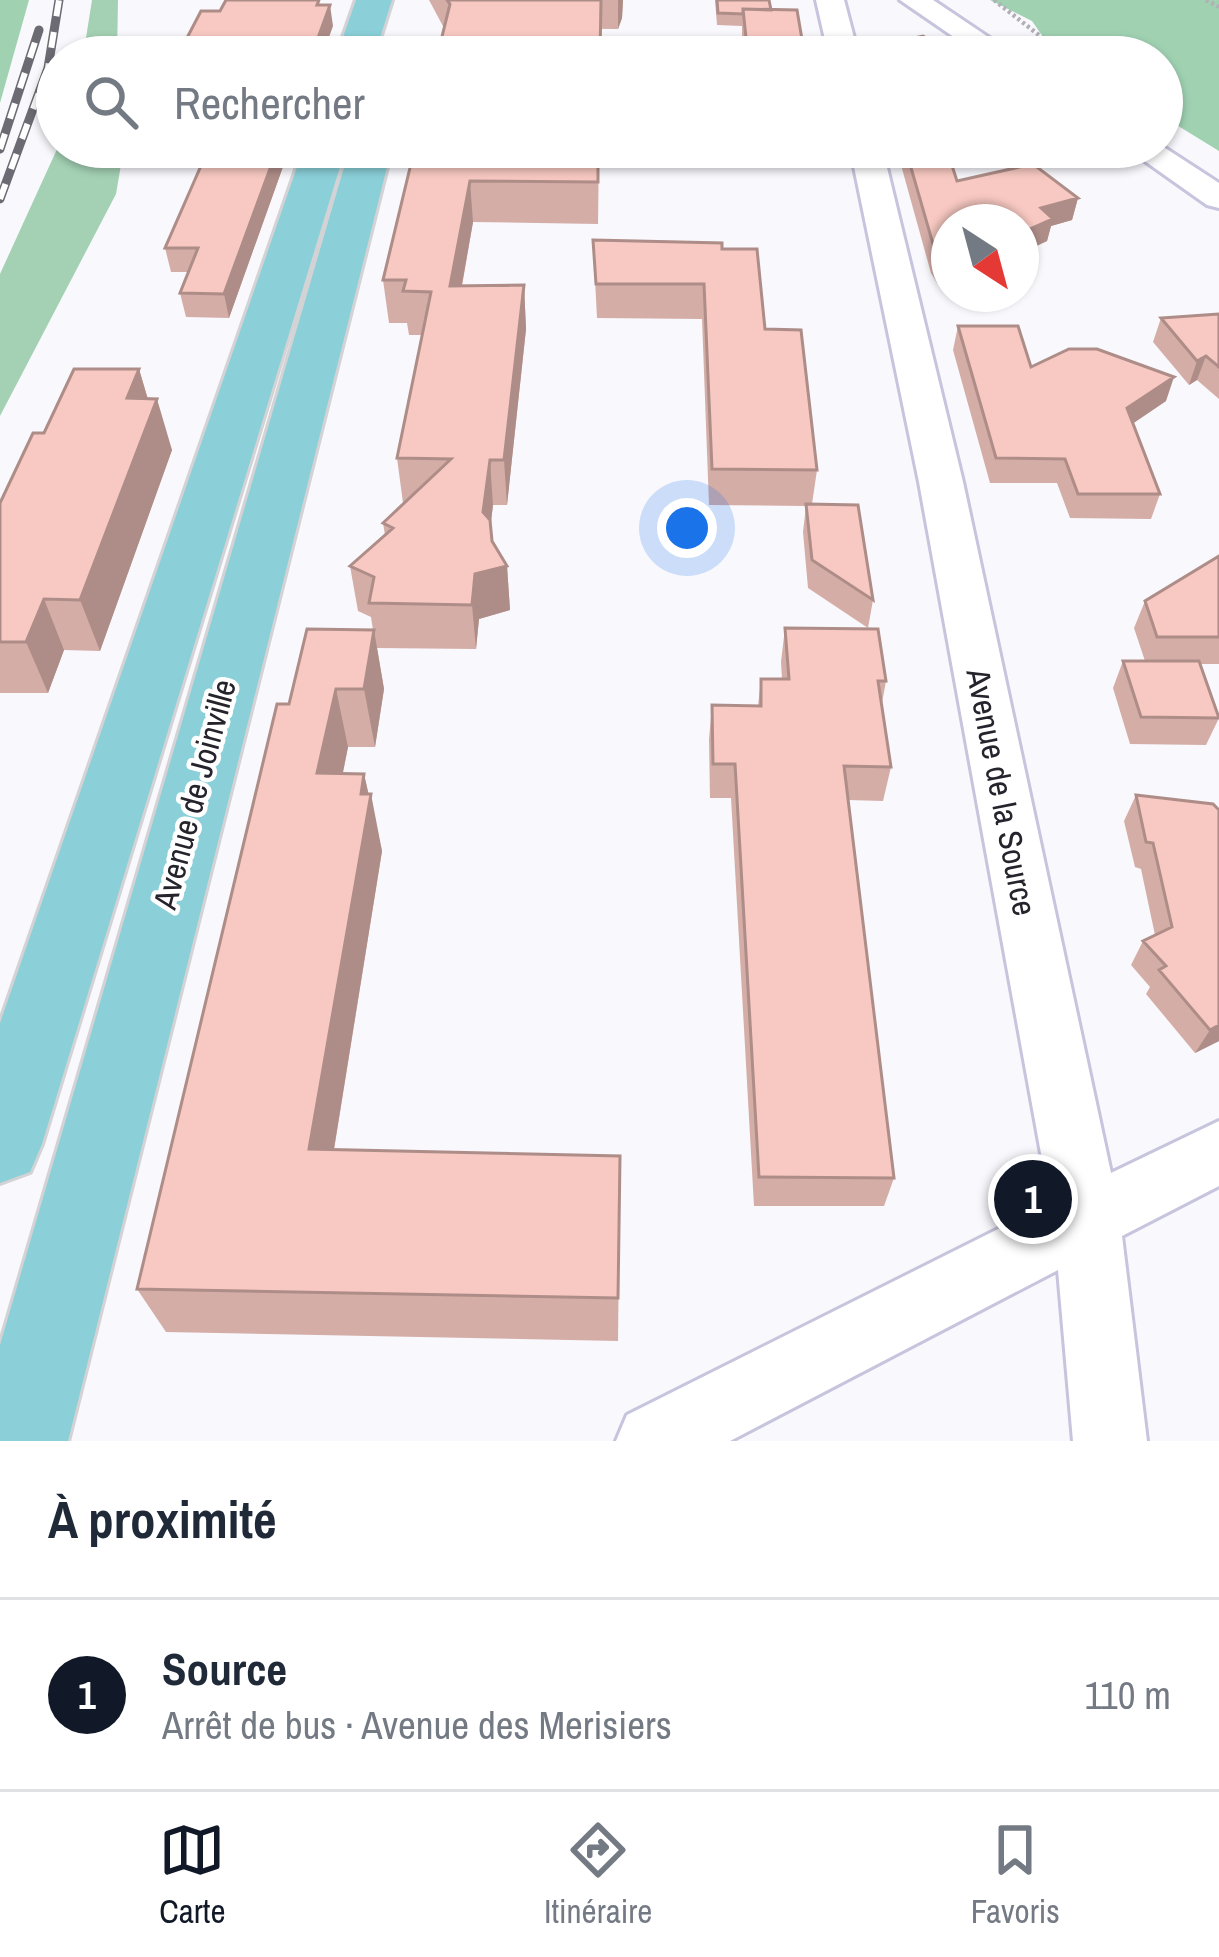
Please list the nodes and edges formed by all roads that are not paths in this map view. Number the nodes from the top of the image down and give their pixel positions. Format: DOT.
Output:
graph roads {
  1 [pos="374,0"];
  2 [pos="830,0"];
  3 [pos="914,0"];
  4 [pos="362,36"];
  5 [pos="839,36"];
  6 [pos="970,36"];
  7 [pos="318,168"];
  8 [pos="365,168"];
  9 [pos="871,168"];
  10 [pos="1173,168"];
  11 [pos="1219,198"];
  12 [pos="0,1144"];
  13 [pos="1219,1151"];
  14 [pos="1087,1220"];
  15 [pos="20,1441"];
  16 [pos="653,1441"];
  17 [pos="1110,1441"];
  1 -- 4 [label="main road"];
  2 -- 5 [label="street"];
  3 -- 6 [label="street"];
  7 -- 12 [label="main road"];
  8 -- 15 [label="main road, Avenue de Joinville"];
  9 -- 14 [label="street, Avenue de la Source"];
  10 -- 11 [label="street"];
  13 -- 14 [label="street"];
  14 -- 16 [label="street"];
  14 -- 17 [label="street, Avenue de la Source"];
}
